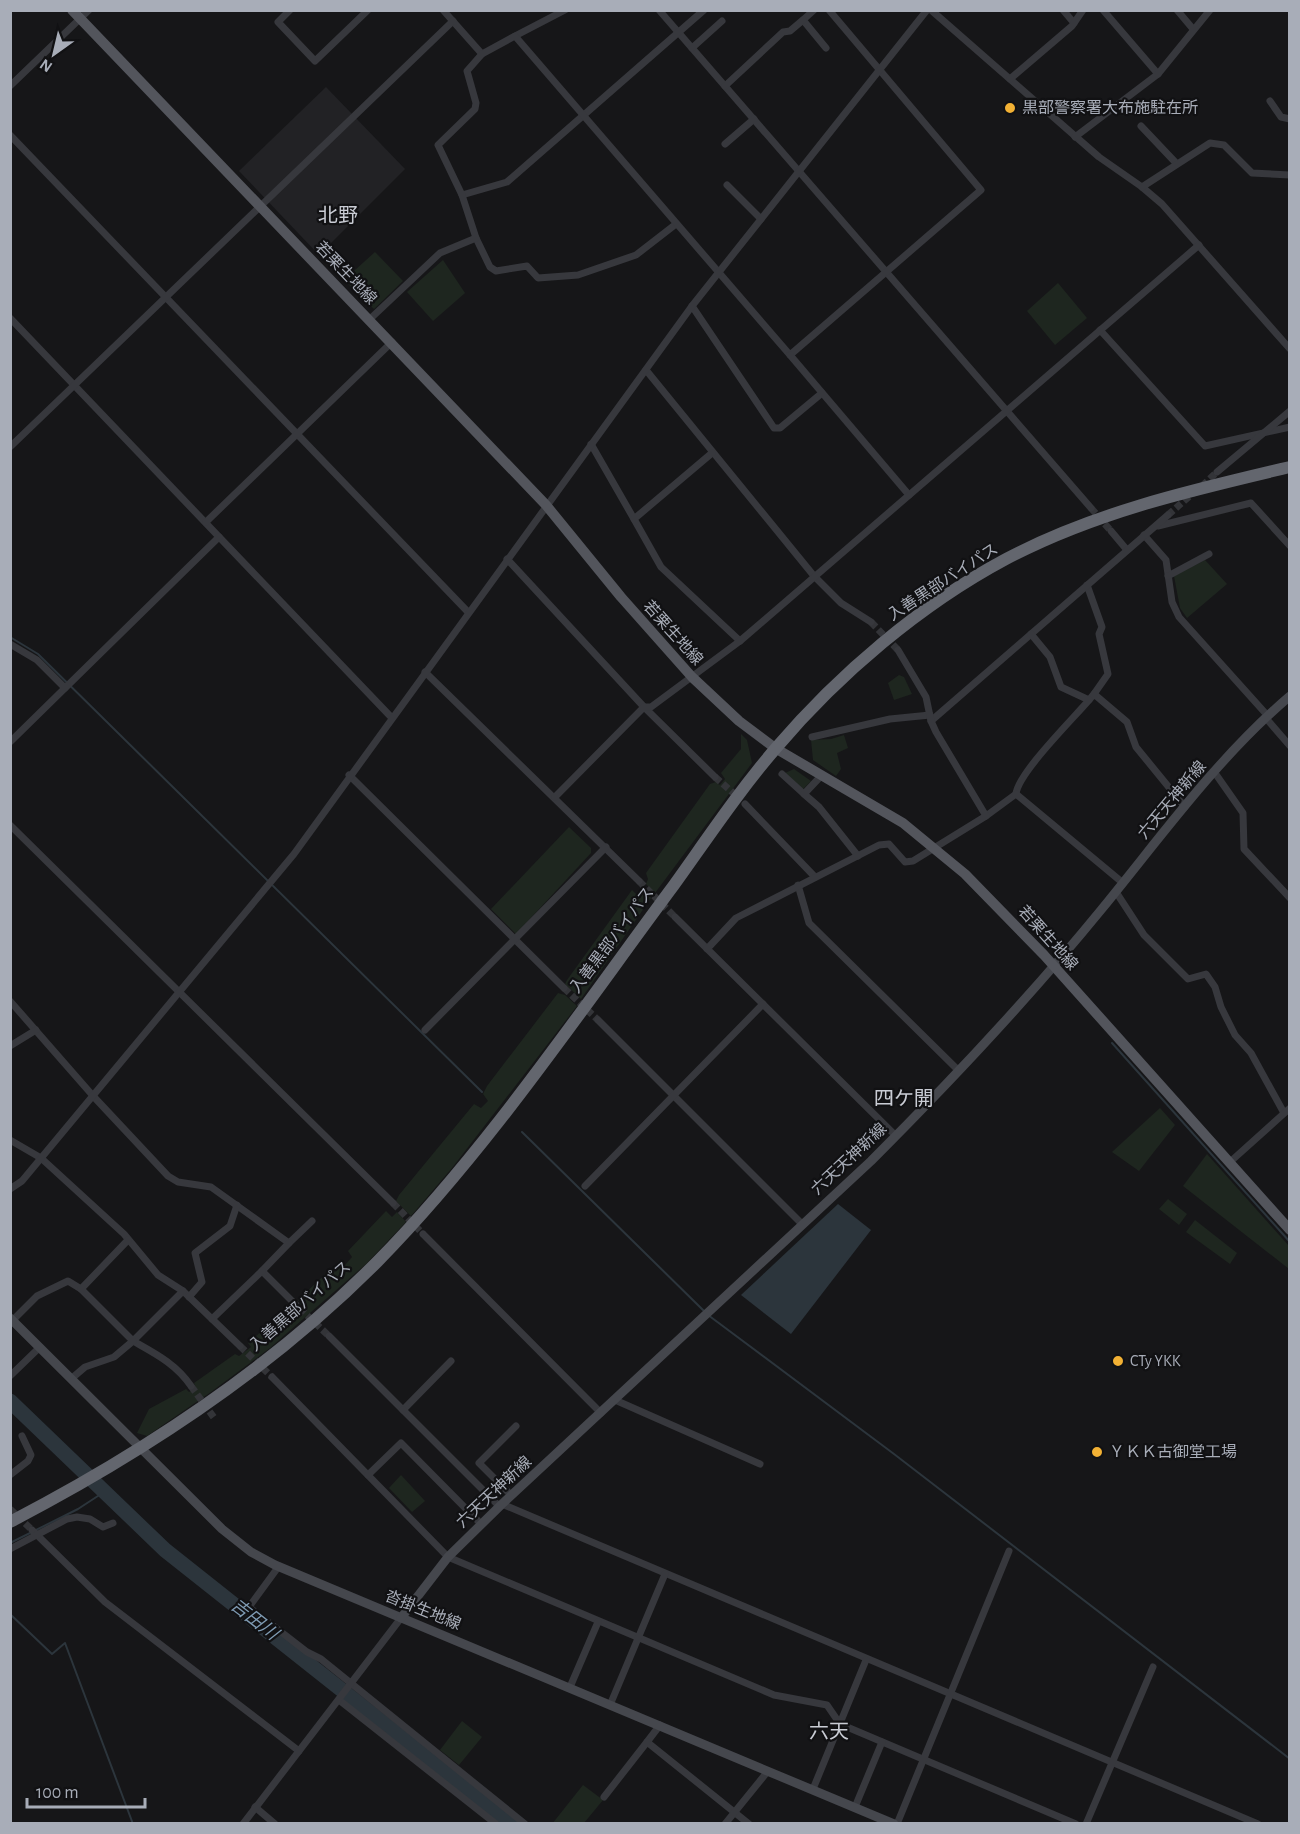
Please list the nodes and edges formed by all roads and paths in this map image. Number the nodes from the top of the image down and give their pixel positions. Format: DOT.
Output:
graph roads {
  1 [pos="290,10"];
  2 [pos="368,10"];
  3 [pos="443,10"];
  4 [pos="565,10"];
  5 [pos="659,10"];
  6 [pos="705,10"];
  7 [pos="814,10"];
  8 [pos="829,10"];
  9 [pos="929,10"];
  10 [pos="1063,10"];
  11 [pos="1083,10"];
  12 [pos="1103,10"];
  13 [pos="1177,10"];
  14 [pos="1210,10"];
  15 [pos="80,13"];
  16 [pos="803,20"];
  17 [pos="453,21"];
  18 [pos="722,21"];
  19 [pos="1074,23"];
  20 [pos="1193,29"];
  21 [pos="679,33"];
  22 [pos="515,36"];
  23 [pos="692,48"];
  24 [pos="826,48"];
  25 [pos="483,54"];
  26 [pos="879,72"];
  27 [pos="1158,74"];
  28 [pos="1010,79"];
  29 [pos="10,86"];
  30 [pos="725,86"];
  31 [pos="1270,101"];
  32 [pos="583,116"];
  33 [pos="754,119"];
  34 [pos="1290,119"];
  35 [pos="1141,126"];
  36 [pos="10,135"];
  37 [pos="1075,137"];
  38 [pos="725,144"];
  39 [pos="1176,163"];
  40 [pos="799,172"];
  41 [pos="1290,175"];
  42 [pos="727,185"];
  43 [pos="1142,187"];
  44 [pos="462,195"];
  45 [pos="261,206"];
  46 [pos="761,219"];
  47 [pos="676,224"];
  48 [pos="476,238"];
  49 [pos="1199,245"];
  50 [pos="720,272"];
  51 [pos="887,272"];
  52 [pos="166,297"];
  53 [pos="692,306"];
  54 [pos="10,318"];
  55 [pos="370,319"];
  56 [pos="1100,330"];
  57 [pos="392,342"];
  58 [pos="1290,349"];
  59 [pos="790,355"];
  60 [pos="646,370"];
  61 [pos="75,385"];
  62 [pos="822,393"];
  63 [pos="1007,411"];
  64 [pos="1290,411"];
  65 [pos="1290,427"];
  66 [pos="1266,431"];
  67 [pos="297,434"];
  68 [pos="591,444"];
  69 [pos="10,447"];
  70 [pos="712,453"];
  71 [pos="1290,467"];
  72 [pos="1218,472"];
  73 [pos="909,495"];
  74 [pos="546,505"];
  75 [pos="1091,508"];
  76 [pos="1168,515"];
  77 [pos="634,519"];
  78 [pos="206,522"];
  79 [pos="1154,526"];
  80 [pos="1111,531"];
  81 [pos="1144,536"];
  82 [pos="219,537"];
  83 [pos="1290,546"];
  84 [pos="1127,550"];
  85 [pos="1209,554"];
  86 [pos="507,559"];
  87 [pos="814,576"];
  88 [pos="1168,576"];
  89 [pos="1087,585"];
  90 [pos="468,612"];
  91 [pos="871,622"];
  92 [pos="1031,634"];
  93 [pos="740,641"];
  94 [pos="10,644"];
  95 [pos="898,650"];
  96 [pos="425,672"];
  97 [pos="692,677"];
  98 [pos="65,688"];
  99 [pos="1094,693"];
  100 [pos="1290,696"];
  101 [pos="1089,700"];
  102 [pos="644,707"];
  103 [pos="1266,716"];
  104 [pos="392,718"];
  105 [pos="930,718"];
  106 [pos="812,737"];
  107 [pos="10,742"];
  108 [pos="1290,746"];
  109 [pos="776,748"];
  110 [pos="1215,772"];
  111 [pos="782,774"];
  112 [pos="350,776"];
  113 [pos="821,776"];
  114 [pos="715,777"];
  115 [pos="804,794"];
  116 [pos="1016,794"];
  117 [pos="555,797"];
  118 [pos="746,804"];
  119 [pos="1185,807"];
  120 [pos="986,816"];
  121 [pos="10,825"];
  122 [pos="606,847"];
  123 [pos="935,848"];
  124 [pos="858,856"];
  125 [pos="815,877"];
  126 [pos="639,881"];
  127 [pos="1123,883"];
  128 [pos="798,885"];
  129 [pos="1116,892"];
  130 [pos="1290,898"];
  131 [pos="675,917"];
  132 [pos="515,939"];
  133 [pos="707,949"];
  134 [pos="1053,966"];
  135 [pos="564,987"];
  136 [pos="179,993"];
  137 [pos="10,1001"];
  138 [pos="763,1004"];
  139 [pos="598,1020"];
  140 [pos="36,1030"];
  141 [pos="425,1030"];
  142 [pos="10,1046"];
  143 [pos="959,1071"];
  144 [pos="673,1095"];
  145 [pos="94,1097"];
  146 [pos="1287,1111"];
  147 [pos="896,1136"];
  148 [pos="10,1140"];
  149 [pos="41,1158"];
  150 [pos="1230,1162"];
  151 [pos="585,1186"];
  152 [pos="10,1189"];
  153 [pos="393,1203"];
  154 [pos="237,1205"];
  155 [pos="312,1221"];
  156 [pos="802,1224"];
  157 [pos="1290,1230"];
  158 [pos="423,1234"];
  159 [pos="128,1240"];
  160 [pos="289,1243"];
  161 [pos="262,1271"];
  162 [pos="81,1289"];
  163 [pos="183,1291"];
  164 [pos="189,1297"];
  165 [pos="292,1301"];
  166 [pos="11,1319"];
  167 [pos="212,1319"];
  168 [pos="329,1336"];
  169 [pos="133,1341"];
  170 [pos="240,1346"];
  171 [pos="40,1347"];
  172 [pos="451,1361"];
  173 [pos="10,1376"];
  174 [pos="272,1377"];
  175 [pos="71,1379"];
  176 [pos="191,1386"];
  177 [pos="615,1400"];
  178 [pos="403,1410"];
  179 [pos="601,1413"];
  180 [pos="516,1426"];
  181 [pos="22,1436"];
  182 [pos="140,1449"];
  183 [pos="760,1464"];
  184 [pos="10,1475"];
  185 [pos="368,1475"];
  186 [pos="511,1495"];
  187 [pos="501,1505"];
  188 [pos="10,1522"];
  189 [pos="113,1523"];
  190 [pos="481,1524"];
  191 [pos="32,1530"];
  192 [pos="38,1536"];
  193 [pos="10,1549"];
  194 [pos="1009,1551"];
  195 [pos="448,1557"];
  196 [pos="279,1566"];
  197 [pos="665,1574"];
  198 [pos="401,1618"];
  199 [pos="598,1622"];
  200 [pos="638,1640"];
  201 [pos="866,1660"];
  202 [pos="1153,1667"];
  203 [pos="351,1685"];
  204 [pos="570,1687"];
  205 [pos="952,1694"];
  206 [pos="340,1700"];
  207 [pos="610,1705"];
  208 [pos="840,1724"];
  209 [pos="660,1725"];
  210 [pos="647,1742"];
  211 [pos="882,1742"];
  212 [pos="299,1751"];
  213 [pos="924,1759"];
  214 [pos="1112,1762"];
  215 [pos="768,1771"];
  216 [pos="813,1790"];
  217 [pos="604,1797"];
  218 [pos="855,1807"];
  219 [pos="255,1808"];
  220 [pos="734,1812"];
  221 [pos="243,1824"];
  222 [pos="276,1824"];
  223 [pos="496,1824"];
  224 [pos="525,1824"];
  225 [pos="725,1824"];
  226 [pos="749,1824"];
  227 [pos="896,1824"];
  228 [pos="1076,1824"];
  229 [pos="1086,1824"];
  230 [pos="1258,1824"];
  1 -- 2 [label="street"];
  3 -- 17 [label="street"];
  4 -- 22 [label="street"];
  5 -- 21 [label="street"];
  6 -- 21 [label="street"];
  7 -- 16 [label="street"];
  8 -- 26 [label="street"];
  9 -- 26 [label="street"];
  9 -- 28 [label="street"];
  10 -- 19 [label="street"];
  11 -- 19 [label="street"];
  12 -- 27 [label="street"];
  13 -- 20 [label="street"];
  14 -- 20 [label="street"];
  15 -- 29 [label="street"];
  15 -- 45 [label="main road, 若栗生地線"];
  16 -- 24 [label="street"];
  16 -- 30 [label="street"];
  17 -- 25 [label="street"];
  17 -- 45 [label="street"];
  18 -- 23 [label="street"];
  19 -- 28 [label="street"];
  20 -- 27 [label="street"];
  21 -- 23 [label="street"];
  21 -- 32 [label="street"];
  22 -- 25 [label="street"];
  22 -- 32 [label="street"];
  23 -- 30 [label="street"];
  25 -- 44 [label="street"];
  26 -- 40 [label="street"];
  26 -- 51 [label="street"];
  27 -- 37 [label="street"];
  28 -- 37 [label="street"];
  30 -- 33 [label="street"];
  31 -- 34 [label="street"];
  32 -- 44 [label="street"];
  32 -- 47 [label="street"];
  33 -- 38 [label="street"];
  33 -- 40 [label="street"];
  35 -- 39 [label="street"];
  36 -- 52 [label="street"];
  37 -- 43 [label="street"];
  39 -- 41 [label="street"];
  39 -- 43 [label="street"];
  40 -- 46 [label="street"];
  40 -- 51 [label="street"];
  42 -- 46 [label="street"];
  43 -- 49 [label="street"];
  44 -- 48 [label="street"];
  45 -- 52 [label="street"];
  45 -- 55 [label="main road, 若栗生地線"];
  46 -- 50 [label="street"];
  47 -- 48 [label="street"];
  47 -- 50 [label="street"];
  48 -- 55 [label="street"];
  49 -- 56 [label="street"];
  49 -- 58 [label="street"];
  50 -- 53 [label="street"];
  50 -- 59 [label="street"];
  51 -- 59 [label="street"];
  51 -- 63 [label="street"];
  52 -- 61 [label="street"];
  52 -- 67 [label="street"];
  53 -- 60 [label="street"];
  53 -- 62 [label="street"];
  54 -- 61 [label="street"];
  55 -- 57 [label="main road, 若栗生地線"];
  56 -- 63 [label="street"];
  56 -- 66 [label="street"];
  57 -- 67 [label="street"];
  57 -- 74 [label="main road, 若栗生地線"];
  59 -- 62 [label="street"];
  60 -- 68 [label="street"];
  60 -- 70 [label="street"];
  61 -- 69 [label="street"];
  61 -- 78 [label="street"];
  62 -- 73 [label="street"];
  63 -- 73 [label="street"];
  63 -- 75 [label="street"];
  64 -- 66 [label="street"];
  65 -- 66 [label="street"];
  66 -- 72 [label="street"];
  67 -- 78 [label="street"];
  67 -- 90 [label="street"];
  68 -- 74 [label="street"];
  68 -- 77 [label="street"];
  70 -- 77 [label="street"];
  70 -- 87 [label="street"];
  71 -- 109 [label="highway, 入善黒部バイパス"];
  73 -- 87 [label="street"];
  74 -- 86 [label="street"];
  74 -- 97 [label="main road, 若栗生地線"];
  76 -- 79 [label="street"];
  77 -- 93 [label="street"];
  78 -- 82 [label="street"];
  79 -- 81 [label="street"];
  79 -- 83 [label="street"];
  80 -- 84 [label="street"];
  81 -- 84 [label="street"];
  81 -- 88 [label="street"];
  82 -- 98 [label="street"];
  82 -- 104 [label="street"];
  84 -- 89 [label="street"];
  85 -- 88 [label="street"];
  86 -- 90 [label="street"];
  86 -- 102 [label="street"];
  87 -- 91 [label="street"];
  87 -- 93 [label="street"];
  88 -- 103 [label="street"];
  89 -- 92 [label="street"];
  89 -- 99 [label="street"];
  90 -- 96 [label="street"];
  92 -- 101 [label="street"];
  92 -- 105 [label="street"];
  93 -- 97 [label="street"];
  94 -- 98 [label="street"];
  95 -- 105 [label="street"];
  96 -- 104 [label="street"];
  96 -- 117 [label="street"];
  97 -- 102 [label="street"];
  97 -- 109 [label="main road, 若栗生地線"];
  98 -- 107 [label="street"];
  99 -- 101 [label="street"];
  99 -- 119 [label="street"];
  100 -- 103 [label="main road, 六天天神新線"];
  101 -- 116 [label="street"];
  102 -- 114 [label="street"];
  102 -- 117 [label="street"];
  103 -- 108 [label="street"];
  103 -- 110 [label="main road, 六天天神新線"];
  104 -- 112 [label="street"];
  105 -- 106 [label="street"];
  105 -- 120 [label="street"];
  109 -- 113 [label="main road, 若栗生地線"];
  109 -- 182 [label="highway, 入善黒部バイパス"];
  110 -- 119 [label="main road, 六天天神新線"];
  110 -- 130 [label="street"];
  111 -- 115 [label="street"];
  112 -- 132 [label="street"];
  112 -- 136 [label="street"];
  113 -- 115 [label="street"];
  113 -- 123 [label="main road, 若栗生地線"];
  115 -- 124 [label="street"];
  116 -- 120 [label="street"];
  116 -- 127 [label="street"];
  117 -- 122 [label="street"];
  118 -- 125 [label="street"];
  119 -- 127 [label="main road, 六天天神新線"];
  120 -- 123 [label="street"];
  121 -- 136 [label="street"];
  122 -- 126 [label="street"];
  122 -- 132 [label="street"];
  123 -- 124 [label="street"];
  123 -- 134 [label="main road, 若栗生地線"];
  124 -- 125 [label="street"];
  125 -- 128 [label="street"];
  127 -- 129 [label="main road, 六天天神新線"];
  128 -- 133 [label="street"];
  128 -- 143 [label="street"];
  129 -- 134 [label="main road, 六天天神新線"];
  129 -- 146 [label="street"];
  131 -- 133 [label="street"];
  132 -- 135 [label="street"];
  132 -- 141 [label="street"];
  133 -- 138 [label="street"];
  134 -- 143 [label="main road, 六天天神新線"];
  134 -- 150 [label="main road, 若栗生地線"];
  136 -- 145 [label="street"];
  136 -- 153 [label="street"];
  137 -- 140 [label="street"];
  138 -- 144 [label="street"];
  138 -- 147 [label="street"];
  139 -- 144 [label="street"];
  140 -- 142 [label="street"];
  140 -- 145 [label="street"];
  143 -- 147 [label="main road, 六天天神新線"];
  144 -- 151 [label="street"];
  144 -- 156 [label="street"];
  145 -- 149 [label="street"];
  145 -- 154 [label="street"];
  146 -- 150 [label="street"];
  147 -- 156 [label="main road, 六天天神新線"];
  148 -- 149 [label="street"];
  149 -- 152 [label="street"];
  149 -- 159 [label="street"];
  150 -- 157 [label="main road, 若栗生地線"];
  154 -- 160 [label="street"];
  154 -- 164 [label="street"];
  155 -- 160 [label="street"];
  156 -- 177 [label="main road, 六天天神新線"];
  158 -- 179 [label="street"];
  159 -- 162 [label="street"];
  159 -- 163 [label="street"];
  160 -- 161 [label="street"];
  161 -- 165 [label="street"];
  161 -- 167 [label="street"];
  162 -- 166 [label="street"];
  162 -- 169 [label="street"];
  163 -- 164 [label="street"];
  163 -- 169 [label="street"];
  164 -- 167 [label="street"];
  166 -- 171 [label="main road, 沓掛生地線"];
  167 -- 170 [label="street"];
  168 -- 178 [label="street"];
  169 -- 175 [label="street"];
  169 -- 176 [label="street"];
  171 -- 173 [label="street"];
  171 -- 175 [label="main road, 沓掛生地線"];
  172 -- 178 [label="street"];
  174 -- 185 [label="street"];
  175 -- 182 [label="main road, 沓掛生地線"];
  177 -- 179 [label="main road, 六天天神新線"];
  177 -- 183 [label="street"];
  178 -- 187 [label="street"];
  179 -- 186 [label="main road, 六天天神新線"];
  180 -- 186 [label="street"];
  181 -- 184 [label="street"];
  182 -- 188 [label="highway, 入善黒部バイパス"];
  182 -- 196 [label="main road, 沓掛生地線"];
  185 -- 190 [label="street"];
  185 -- 195 [label="street"];
  186 -- 187 [label="main road, 六天天神新線"];
  187 -- 190 [label="main road, 六天天神新線"];
  187 -- 197 [label="street"];
  189 -- 192 [label="street"];
  190 -- 195 [label="main road, 六天天神新線"];
  191 -- 192 [label="street"];
  192 -- 193 [label="street"];
  192 -- 212 [label="street"];
  194 -- 205 [label="street"];
  195 -- 198 [label="main road, 六天天神新線"];
  195 -- 199 [label="street"];
  196 -- 198 [label="main road, 沓掛生地線"];
  196 -- 203 [label="street"];
  197 -- 200 [label="street"];
  197 -- 201 [label="street"];
  198 -- 203 [label="street"];
  198 -- 204 [label="main road, 沓掛生地線"];
  199 -- 200 [label="street"];
  199 -- 204 [label="street"];
  200 -- 207 [label="street"];
  200 -- 208 [label="street"];
  201 -- 205 [label="street"];
  201 -- 208 [label="street"];
  202 -- 214 [label="street"];
  203 -- 206 [label="street"];
  203 -- 224 [label="street"];
  204 -- 207 [label="main road, 沓掛生地線"];
  205 -- 213 [label="street"];
  205 -- 214 [label="street"];
  206 -- 212 [label="street"];
  206 -- 223 [label="street"];
  207 -- 209 [label="main road, 沓掛生地線"];
  208 -- 211 [label="street"];
  208 -- 216 [label="street"];
  209 -- 210 [label="street"];
  209 -- 215 [label="main road, 沓掛生地線"];
  210 -- 217 [label="street"];
  210 -- 220 [label="street"];
  211 -- 213 [label="street"];
  211 -- 218 [label="street"];
  212 -- 219 [label="street"];
  213 -- 227 [label="street"];
  213 -- 228 [label="street"];
  214 -- 229 [label="street"];
  214 -- 230 [label="street"];
  215 -- 216 [label="main road, 沓掛生地線"];
  215 -- 220 [label="street"];
  216 -- 218 [label="main road, 沓掛生地線"];
  218 -- 227 [label="main road, 沓掛生地線"];
  219 -- 221 [label="street"];
  219 -- 222 [label="street"];
  220 -- 225 [label="street"];
  220 -- 226 [label="street"];
}
